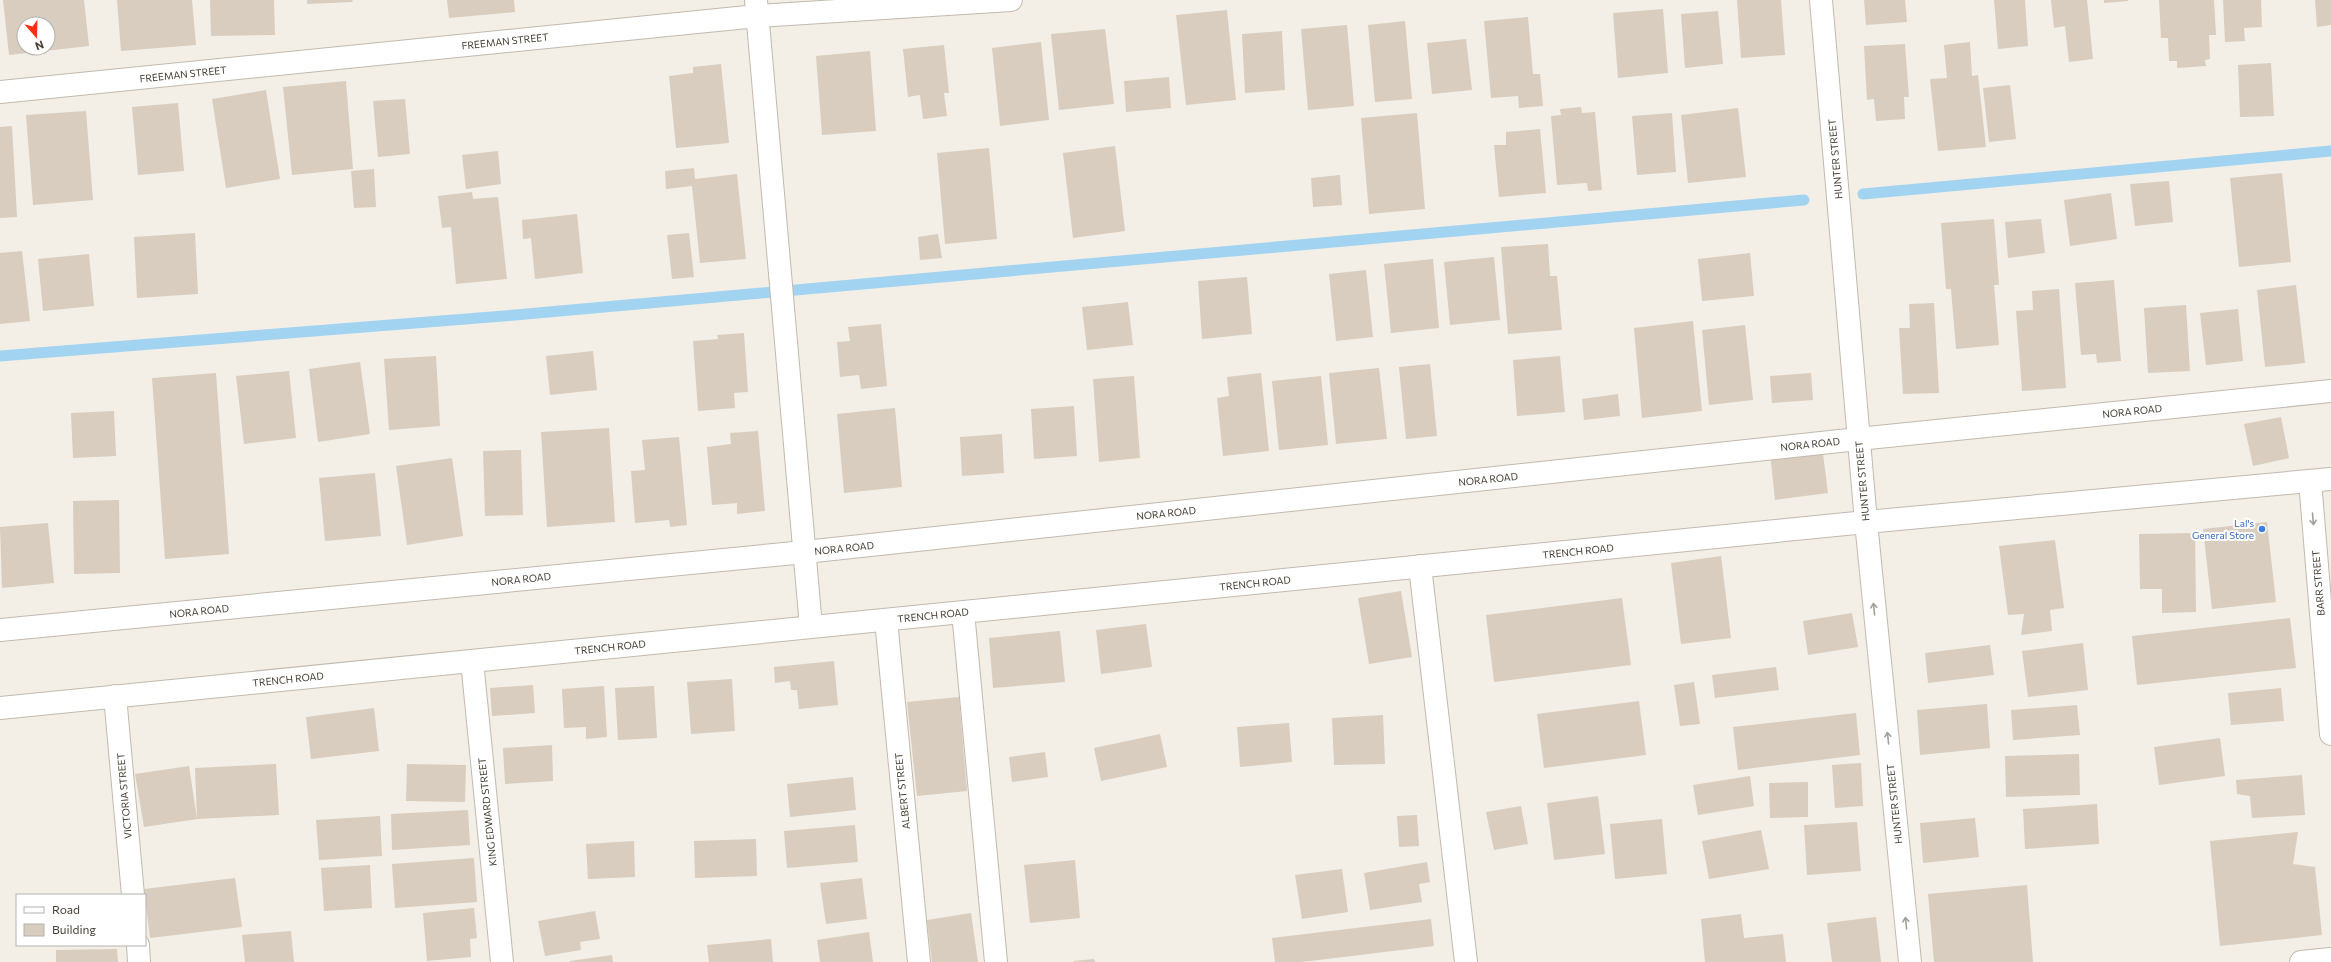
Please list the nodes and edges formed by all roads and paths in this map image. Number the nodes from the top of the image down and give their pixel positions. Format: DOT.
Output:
graph roads {
  1 [pos="1011,0"];
  2 [pos="1821,0"];
  3 [pos="757,8"];
  4 [pos="0,92"];
  5 [pos="2331,391"];
  6 [pos="1858,439"];
  7 [pos="2331,478"];
  8 [pos="2310,481"];
  9 [pos="1866,522"];
  10 [pos="806,552"];
  11 [pos="1420,566"];
  12 [pos="963,612"];
  13 [pos="886,620"];
  14 [pos="811,627"];
  15 [pos="0,630"];
  16 [pos="472,661"];
  17 [pos="115,696"];
  18 [pos="0,708"];
  19 [pos="2331,734"];
  20 [pos="133,894"];
  21 [pos="138,946"];
  22 [pos="2331,959"];
  23 [pos="139,962"];
  24 [pos="502,962"];
  25 [pos="919,962"];
  26 [pos="996,962"];
  27 [pos="1466,962"];
  28 [pos="1910,962"];
  29 [pos="2301,962"];
  1 -- 3 [label="street, FREEMAN STREET"];
  2 -- 6 [label="street, HUNTER STREET"];
  3 -- 4 [label="street, FREEMAN STREET"];
  3 -- 10 [label="street"];
  5 -- 6 [label="street, NORA ROAD"];
  6 -- 9 [label="street, HUNTER STREET"];
  6 -- 10 [label="street, NORA ROAD"];
  7 -- 8 [label="street, TRENCH ROAD"];
  8 -- 9 [label="street, TRENCH ROAD"];
  8 -- 19 [label="street, BARR STREET, one-way"];
  9 -- 11 [label="street, TRENCH ROAD"];
  28 -- 9 [label="street, HUNTER STREET, one-way"];
  10 -- 14 [label="street"];
  10 -- 15 [label="street, NORA ROAD"];
  11 -- 12 [label="street, TRENCH ROAD"];
  11 -- 27 [label="street"];
  12 -- 13 [label="street, TRENCH ROAD"];
  12 -- 26 [label="street"];
  13 -- 14 [label="street, TRENCH ROAD"];
  13 -- 25 [label="street, ALBERT STREET"];
  14 -- 16 [label="street, TRENCH ROAD"];
  16 -- 17 [label="street, TRENCH ROAD"];
  16 -- 24 [label="street, KING EDWARD STREET"];
  17 -- 18 [label="street, TRENCH ROAD"];
  17 -- 20 [label="street, VICTORIA STREET"];
  21 -- 23 [label="street"];
  22 -- 29 [label="street"];
}
